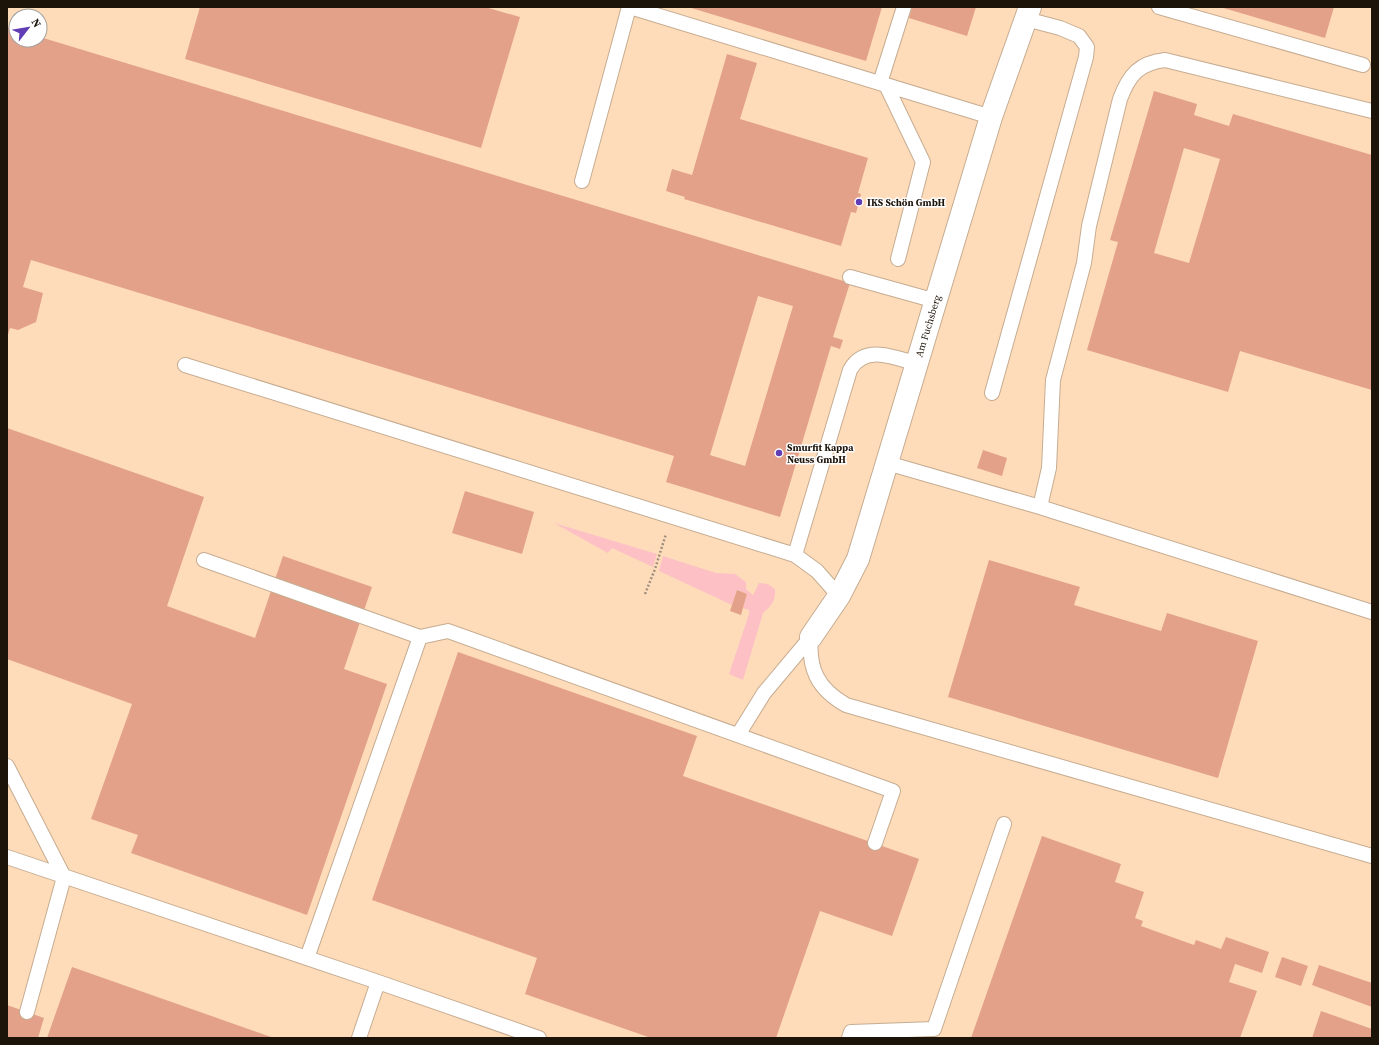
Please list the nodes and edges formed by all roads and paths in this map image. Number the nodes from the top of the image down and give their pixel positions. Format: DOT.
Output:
graph roads {
  1 [pos="629,7"];
  2 [pos="904,7"];
  3 [pos="1159,7"];
  4 [pos="1028,13"];
  5 [pos="1363,65"];
  6 [pos="883,84"];
  7 [pos="1372,111"];
  8 [pos="991,117"];
  9 [pos="582,181"];
  10 [pos="898,259"];
  11 [pos="850,277"];
  12 [pos="936,301"];
  13 [pos="917,364"];
  14 [pos="185,365"];
  15 [pos="992,393"];
  16 [pos="887,463"];
  17 [pos="1040,507"];
  18 [pos="660,554"];
  19 [pos="795,555"];
  20 [pos="204,560"];
  21 [pos="645,594"];
  22 [pos="839,596"];
  23 [pos="1372,612"];
  24 [pos="420,637"];
  25 [pos="811,637"];
  26 [pos="738,735"];
  27 [pos="7,766"];
  28 [pos="1004,824"];
  29 [pos="875,843"];
  30 [pos="1372,856"];
  31 [pos="7,857"];
  32 [pos="64,877"];
  33 [pos="308,958"];
  34 [pos="378,982"];
  35 [pos="27,1012"];
  36 [pos="359,1038"];
  37 [pos="539,1038"];
  38 [pos="849,1038"];
  1 -- 6 [label="lane"];
  1 -- 9 [label="lane"];
  2 -- 6 [label="lane"];
  3 -- 5 [label="lane"];
  4 -- 8 [label="street, Am Fuchsberg"];
  4 -- 15 [label="lane"];
  6 -- 8 [label="lane"];
  6 -- 10 [label="lane"];
  7 -- 17 [label="lane"];
  8 -- 12 [label="street, Am Fuchsberg"];
  11 -- 12 [label="lane"];
  12 -- 13 [label="street, Am Fuchsberg"];
  13 -- 16 [label="street, Am Fuchsberg"];
  13 -- 19 [label="lane"];
  14 -- 19 [label="lane"];
  16 -- 17 [label="lane"];
  16 -- 22 [label="street, Am Fuchsberg"];
  17 -- 23 [label="lane"];
  18 -- 21 [label="path"];
  19 -- 22 [label="lane"];
  20 -- 24 [label="lane"];
  22 -- 25 [label="street, Am Fuchsberg"];
  24 -- 26 [label="lane"];
  24 -- 33 [label="lane"];
  25 -- 26 [label="lane"];
  25 -- 30 [label="lane"];
  26 -- 29 [label="lane"];
  27 -- 32 [label="lane"];
  28 -- 38 [label="lane"];
  31 -- 32 [label="lane"];
  32 -- 33 [label="lane"];
  32 -- 35 [label="lane"];
  33 -- 34 [label="lane"];
  34 -- 36 [label="lane"];
  34 -- 37 [label="lane"];
}
